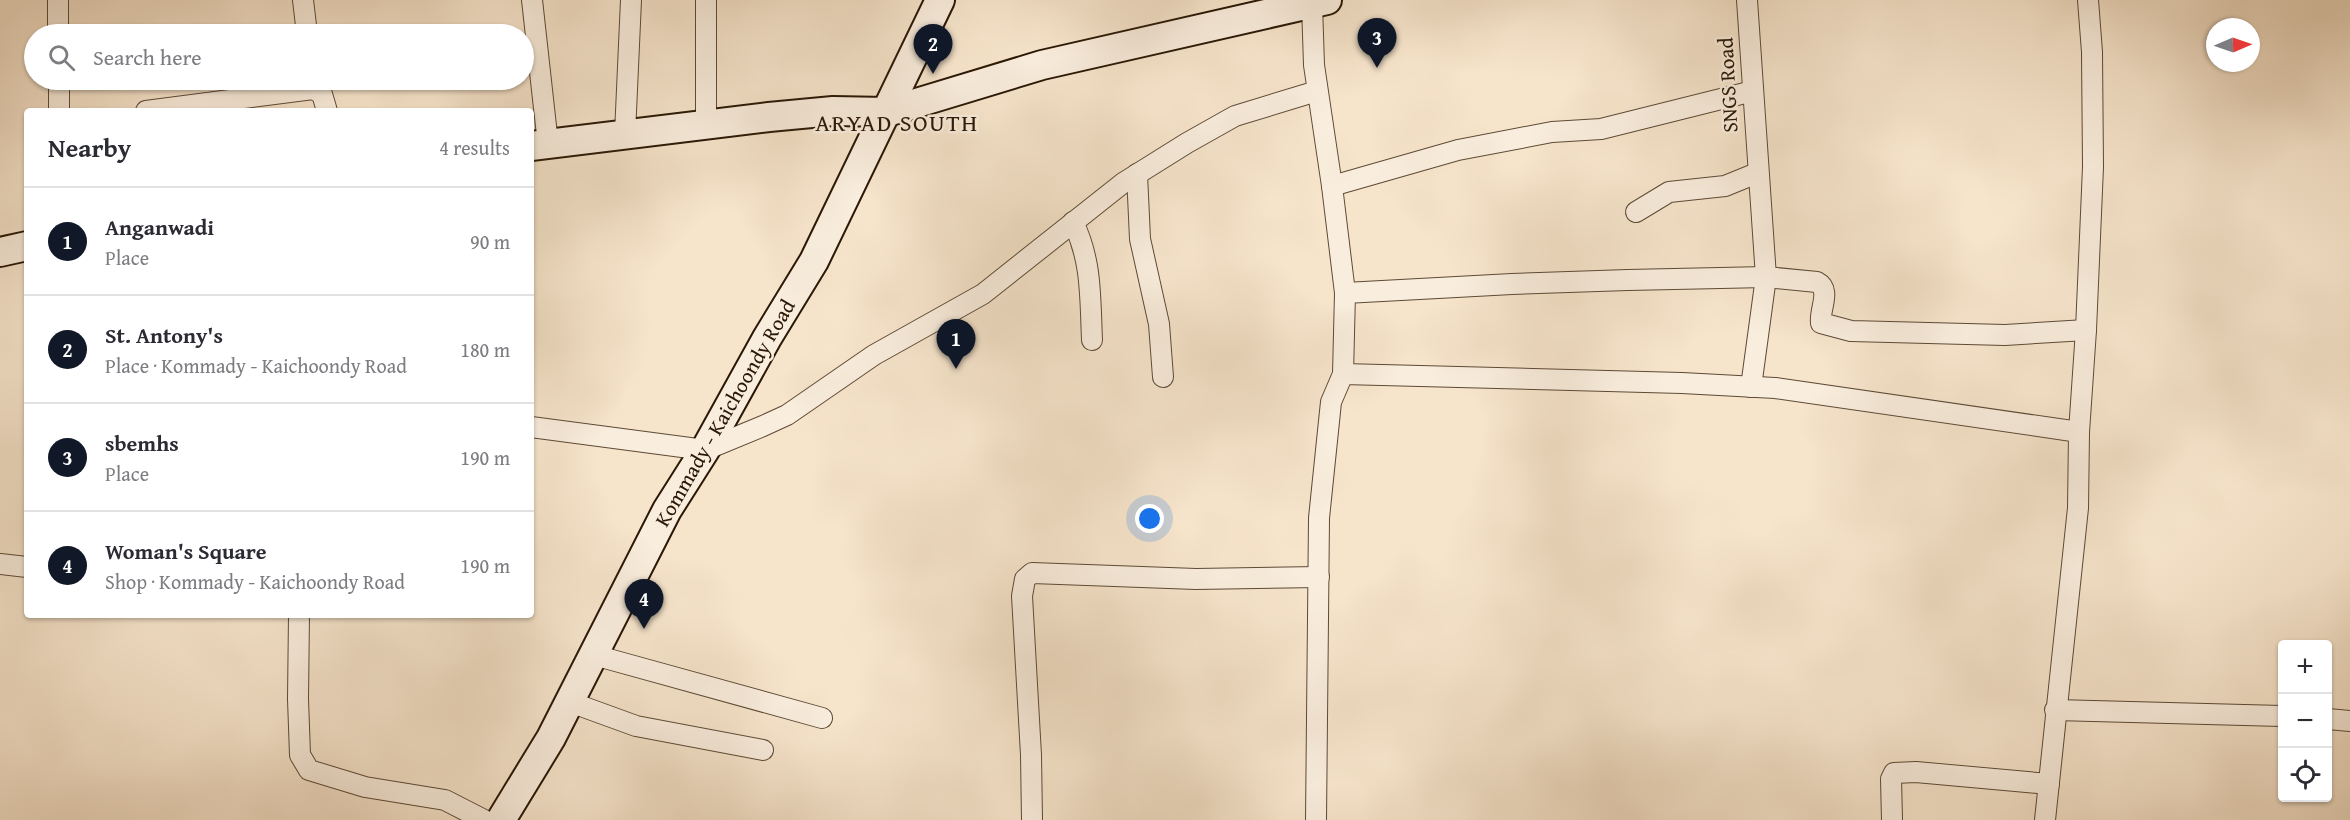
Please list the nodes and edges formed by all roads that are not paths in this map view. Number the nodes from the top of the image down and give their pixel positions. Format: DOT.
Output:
graph roads {
  1 [pos="58,0"];
  2 [pos="303,0"];
  3 [pos="532,0"];
  4 [pos="631,0"];
  5 [pos="706,0"];
  6 [pos="940,0"];
  7 [pos="1747,0"];
  8 [pos="2088,0"];
  9 [pos="1319,2"];
  10 [pos="58,24"];
  11 [pos="306,24"];
  12 [pos="533,24"];
  13 [pos="534,41"];
  14 [pos="58,90"];
  15 [pos="275,90"];
  16 [pos="318,90"];
  17 [pos="1317,91"];
  18 [pos="1753,91"];
  19 [pos="59,108"];
  20 [pos="164,108"];
  21 [pos="326,108"];
  22 [pos="887,112"];
  23 [pos="706,123"];
  24 [pos="625,134"];
  25 [pos="539,145"];
  26 [pos="1757,170"];
  27 [pos="1137,174"];
  28 [pos="1332,186"];
  29 [pos="1636,212"];
  30 [pos="1073,222"];
  31 [pos="24,247"];
  32 [pos="0,252"];
  33 [pos="1766,277"];
  34 [pos="1345,293"];
  35 [pos="2086,330"];
  36 [pos="1092,340"];
  37 [pos="1342,374"];
  38 [pos="1163,377"];
  39 [pos="1751,387"];
  40 [pos="534,427"];
  41 [pos="2079,432"];
  42 [pos="705,450"];
  43 [pos="0,564"];
  44 [pos="24,567"];
  45 [pos="1318,577"];
  46 [pos="299,618"];
  47 [pos="594,655"];
  48 [pos="570,702"];
  49 [pos="2055,710"];
  50 [pos="2278,716"];
  51 [pos="822,718"];
  52 [pos="2332,719"];
  53 [pos="2350,721"];
  54 [pos="763,750"];
  55 [pos="2049,784"];
  56 [pos="484,820"];
  57 [pos="501,820"];
  58 [pos="1032,820"];
  59 [pos="1316,820"];
  60 [pos="1892,820"];
  61 [pos="2045,820"];
  1 -- 10 [label="street"];
  2 -- 11 [label="street"];
  3 -- 12 [label="street"];
  4 -- 24 [label="street"];
  5 -- 23 [label="street"];
  6 -- 22 [label="main road, Kommady - Kaichoondy Road"];
  7 -- 18 [label="street, SNGS Road"];
  8 -- 35 [label="street"];
  9 -- 17 [label="street"];
  9 -- 22 [label="main road"];
  13 -- 25 [label="street"];
  14 -- 19 [label="street"];
  15 -- 20 [label="street"];
  16 -- 21 [label="street"];
  17 -- 27 [label="street"];
  17 -- 28 [label="street"];
  18 -- 26 [label="street, SNGS Road"];
  18 -- 28 [label="street"];
  22 -- 23 [label="main road"];
  22 -- 42 [label="main road, Kommady - Kaichoondy Road"];
  23 -- 24 [label="main road"];
  24 -- 25 [label="main road"];
  26 -- 29 [label="street"];
  26 -- 33 [label="street, SNGS Road"];
  27 -- 30 [label="street"];
  27 -- 38 [label="street"];
  28 -- 34 [label="street"];
  30 -- 36 [label="street"];
  30 -- 42 [label="street"];
  31 -- 32 [label="main road"];
  33 -- 34 [label="street"];
  33 -- 35 [label="street"];
  33 -- 39 [label="street, SNGS Road"];
  34 -- 37 [label="street"];
  35 -- 41 [label="street"];
  37 -- 39 [label="street"];
  37 -- 45 [label="street"];
  39 -- 41 [label="street"];
  40 -- 42 [label="street"];
  41 -- 49 [label="street"];
  42 -- 47 [label="main road, Kommady - Kaichoondy Road"];
  43 -- 44 [label="street"];
  45 -- 58 [label="street"];
  45 -- 59 [label="street"];
  46 -- 56 [label="street"];
  47 -- 48 [label="main road, Kommady - Kaichoondy Road"];
  47 -- 51 [label="street"];
  48 -- 54 [label="street"];
  48 -- 57 [label="main road, Kommady - Kaichoondy Road"];
  49 -- 50 [label="street"];
  49 -- 55 [label="street"];
  52 -- 53 [label="street"];
  55 -- 60 [label="street"];
  55 -- 61 [label="street"];
}
